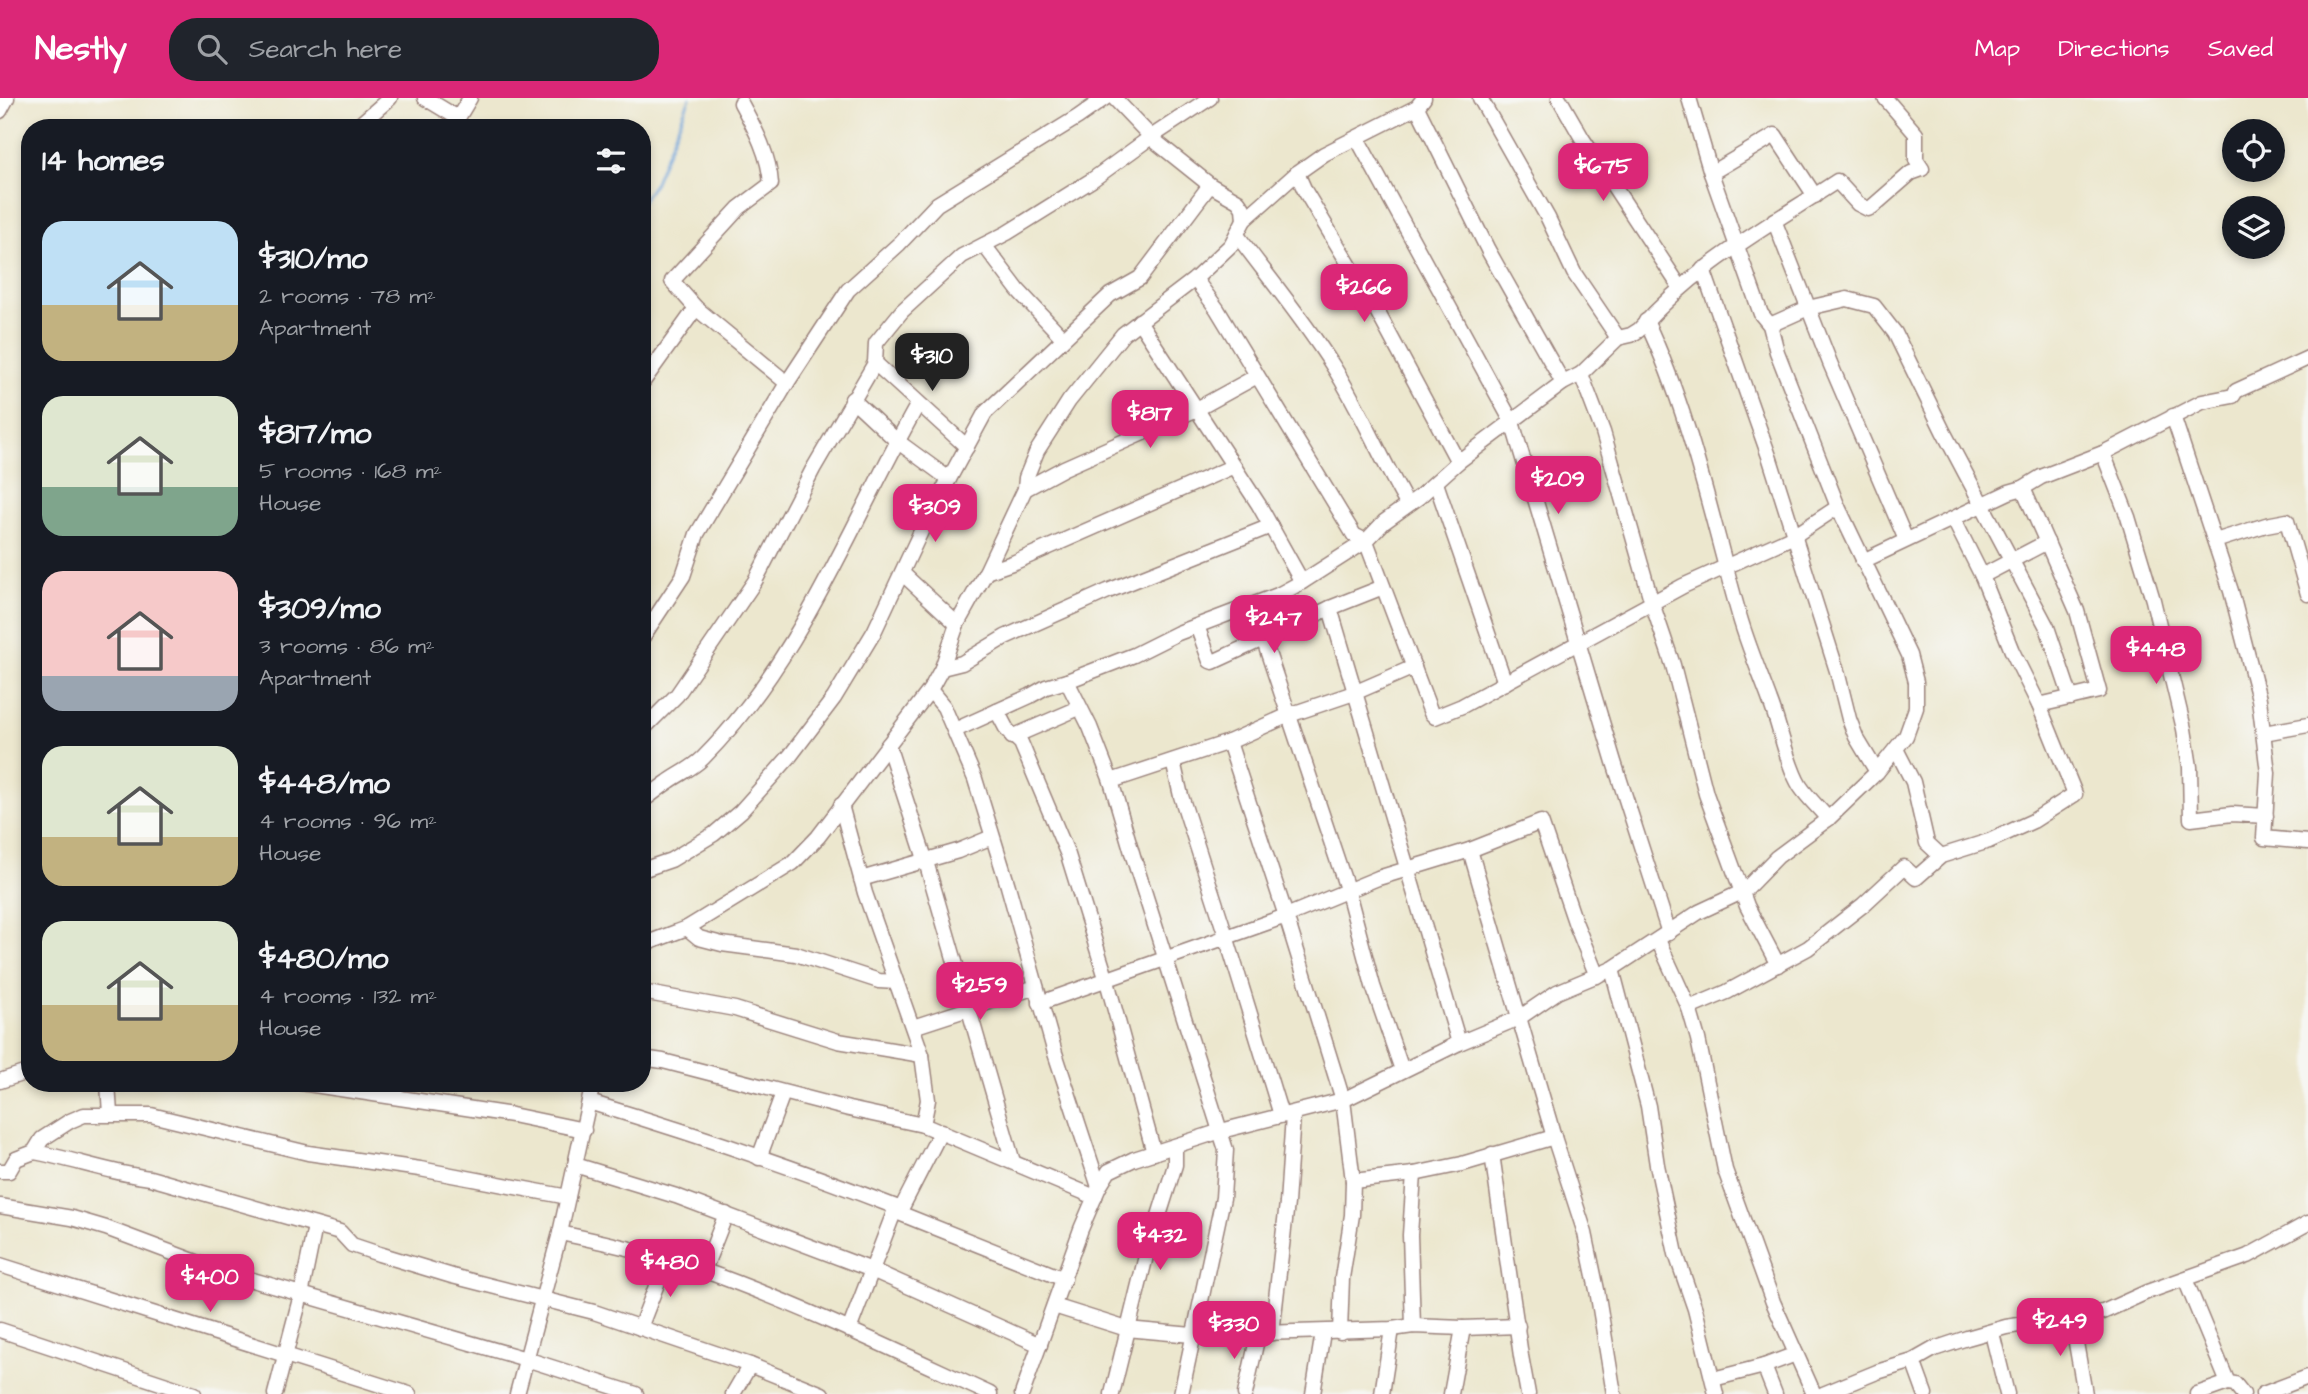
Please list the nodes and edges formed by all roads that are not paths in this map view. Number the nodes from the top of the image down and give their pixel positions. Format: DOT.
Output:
graph roads {
  1 [pos="7,98"];
  2 [pos="390,98"];
  3 [pos="425,98"];
  4 [pos="470,98"];
  5 [pos="1105,98"];
  6 [pos="1114,98"];
  7 [pos="1210,98"];
  8 [pos="1480,98"];
  9 [pos="1559,98"];
  10 [pos="1689,98"];
  11 [pos="1885,98"];
  12 [pos="1420,102"];
  13 [pos="741,103"];
  14 [pos="0,111"];
  15 [pos="366,119"];
  16 [pos="1151,137"];
  17 [pos="1357,138"];
  18 [pos="1297,173"];
  19 [pos="1711,173"];
  20 [pos="1210,185"];
  21 [pos="1815,196"];
  22 [pos="1244,220"];
  23 [pos="1774,220"];
  24 [pos="1237,235"];
  25 [pos="1737,244"];
  26 [pos="984,245"];
  27 [pos="1703,269"];
  28 [pos="1195,279"];
  29 [pos="1680,287"];
  30 [pos="696,308"];
  31 [pos="1808,308"];
  32 [pos="1139,321"];
  33 [pos="1647,321"];
  34 [pos="1770,325"];
  35 [pos="1063,338"];
  36 [pos="1618,338"];
  37 [pos="2308,358"];
  38 [pos="875,363"];
  39 [pos="651,370"];
  40 [pos="1581,374"];
  41 [pos="1257,376"];
  42 [pos="787,383"];
  43 [pos="1563,383"];
  44 [pos="852,399"];
  45 [pos="918,404"];
  46 [pos="1196,410"];
  47 [pos="2173,416"];
  48 [pos="1512,422"];
  49 [pos="897,441"];
  50 [pos="967,447"];
  51 [pos="2103,453"];
  52 [pos="1458,461"];
  53 [pos="1234,466"];
  54 [pos="950,479"];
  55 [pos="1436,483"];
  56 [pos="2023,488"];
  57 [pos="1025,489"];
  58 [pos="1407,504"];
  59 [pos="1983,505"];
  60 [pos="1838,507"];
  61 [pos="1954,520"];
  62 [pos="1271,526"];
  63 [pos="1794,536"];
  64 [pos="1906,540"];
  65 [pos="1366,541"];
  66 [pos="2215,541"];
  67 [pos="2047,542"];
  68 [pos="2012,560"];
  69 [pos="1863,561"];
  70 [pos="1727,567"];
  71 [pos="986,572"];
  72 [pos="902,573"];
  73 [pos="1982,576"];
  74 [pos="1302,582"];
  75 [pos="1383,587"];
  76 [pos="2308,594"];
  77 [pos="1652,603"];
  78 [pos="1330,608"];
  79 [pos="651,624"];
  80 [pos="957,624"];
  81 [pos="1197,626"];
  82 [pos="1264,641"];
  83 [pos="1579,642"];
  84 [pos="1413,667"];
  85 [pos="942,668"];
  86 [pos="1067,681"];
  87 [pos="1505,683"];
  88 [pos="930,690"];
  89 [pos="1354,693"];
  90 [pos="2071,698"];
  91 [pos="2039,705"];
  92 [pos="1079,708"];
  93 [pos="997,711"];
  94 [pos="1289,715"];
  95 [pos="651,721"];
  96 [pos="2308,725"];
  97 [pos="955,730"];
  98 [pos="2264,733"];
  99 [pos="1012,737"];
  100 [pos="1229,742"];
  101 [pos="888,745"];
  102 [pos="1896,749"];
  103 [pos="1173,761"];
  104 [pos="1877,772"];
  105 [pos="1111,781"];
  106 [pos="651,794"];
  107 [pos="841,805"];
  108 [pos="2266,816"];
  109 [pos="1828,819"];
  110 [pos="992,837"];
  111 [pos="2308,842"];
  112 [pos="1470,850"];
  113 [pos="1941,856"];
  114 [pos="925,859"];
  115 [pos="651,867"];
  116 [pos="1408,870"];
  117 [pos="861,879"];
  118 [pos="1744,891"];
  119 [pos="1348,892"];
  120 [pos="1286,915"];
  121 [pos="687,928"];
  122 [pos="1226,936"];
  123 [pos="1664,936"];
  124 [pos="651,942"];
  125 [pos="1166,959"];
  126 [pos="1778,965"];
  127 [pos="1612,970"];
  128 [pos="1597,976"];
  129 [pos="1107,981"];
  130 [pos="896,982"];
  131 [pos="1036,987"];
  132 [pos="651,994"];
  133 [pos="1040,1003"];
  134 [pos="969,1007"];
  135 [pos="1689,1008"];
  136 [pos="1519,1018"];
  137 [pos="913,1027"];
  138 [pos="1459,1042"];
  139 [pos="922,1055"];
  140 [pos="651,1059"];
  141 [pos="1402,1070"];
  142 [pos="21,1074"];
  143 [pos="0,1081"];
  144 [pos="109,1092"];
  145 [pos="360,1092"];
  146 [pos="591,1092"];
  147 [pos="783,1093"];
  148 [pos="1343,1100"];
  149 [pos="589,1102"];
  150 [pos="110,1114"];
  151 [pos="1281,1115"];
  152 [pos="923,1125"];
  153 [pos="584,1130"];
  154 [pos="941,1131"];
  155 [pos="1221,1131"];
  156 [pos="1554,1137"];
  157 [pos="1175,1147"];
  158 [pos="34,1152"];
  159 [pos="1154,1153"];
  160 [pos="1492,1154"];
  161 [pos="758,1158"];
  162 [pos="1013,1162"];
  163 [pos="575,1165"];
  164 [pos="0,1171"];
  165 [pos="1414,1174"];
  166 [pos="1353,1181"];
  167 [pos="1097,1192"];
  168 [pos="568,1197"];
  169 [pos="0,1206"];
  170 [pos="898,1210"];
  171 [pos="726,1214"];
  172 [pos="2308,1223"];
  173 [pos="315,1226"];
  174 [pos="560,1233"];
  175 [pos="667,1258"];
  176 [pos="0,1265"];
  177 [pos="704,1270"];
  178 [pos="872,1270"];
  179 [pos="1064,1279"];
  180 [pos="2185,1279"];
  181 [pos="301,1295"];
  182 [pos="543,1299"];
  183 [pos="1054,1306"];
  184 [pos="2076,1316"];
  185 [pos="1413,1326"];
  186 [pos="1518,1326"];
  187 [pos="640,1328"];
  188 [pos="1463,1328"];
  189 [pos="1127,1329"];
  190 [pos="1392,1329"];
  191 [pos="0,1330"];
  192 [pos="849,1330"];
  193 [pos="1323,1332"];
  194 [pos="1340,1332"];
  195 [pos="1992,1333"];
  196 [pos="1265,1334"];
  197 [pos="1192,1335"];
  198 [pos="1040,1345"];
  199 [pos="1796,1354"];
  200 [pos="286,1355"];
  201 [pos="526,1359"];
  202 [pos="1913,1361"];
  203 [pos="750,1365"];
  204 [pos="1765,1366"];
  205 [pos="2308,1377"];
  206 [pos="2228,1383"];
  207 [pos="1714,1387"];
  208 [pos="194,1394"];
  209 [pos="275,1394"];
  210 [pos="409,1394"];
  211 [pos="517,1394"];
  212 [pos="636,1394"];
  213 [pos="733,1394"];
  214 [pos="822,1394"];
  215 [pos="990,1394"];
  216 [pos="1022,1394"];
  217 [pos="1112,1394"];
  218 [pos="1181,1394"];
  219 [pos="1245,1394"];
  220 [pos="1312,1394"];
  221 [pos="1382,1394"];
  222 [pos="1451,1394"];
  223 [pos="1528,1394"];
  224 [pos="1614,1394"];
  225 [pos="1775,1394"];
  226 [pos="1814,1394"];
  227 [pos="1823,1394"];
  228 [pos="1925,1394"];
  229 [pos="2007,1394"];
  230 [pos="2085,1394"];
  231 [pos="2197,1394"];
  232 [pos="2243,1394"];
  233 [pos="2263,1394"];
  1 -- 14 [label="street"];
  2 -- 15 [label="street"];
  3 -- 4 [label="street"];
  5 -- 42 [label="street"];
  6 -- 16 [label="street"];
  7 -- 16 [label="street"];
  8 -- 36 [label="street"];
  9 -- 29 [label="street"];
  10 -- 19 [label="street"];
  11 -- 21 [label="street"];
  12 -- 17 [label="street"];
  12 -- 43 [label="street"];
  13 -- 30 [label="street"];
  16 -- 20 [label="street"];
  16 -- 26 [label="street"];
  17 -- 18 [label="street"];
  17 -- 48 [label="street"];
  18 -- 22 [label="street"];
  18 -- 52 [label="street"];
  19 -- 21 [label="street"];
  19 -- 25 [label="street"];
  20 -- 22 [label="street"];
  20 -- 35 [label="street"];
  21 -- 23 [label="street"];
  22 -- 24 [label="street"];
  23 -- 25 [label="street"];
  23 -- 31 [label="street"];
  24 -- 28 [label="street"];
  24 -- 58 [label="street"];
  25 -- 27 [label="street"];
  25 -- 34 [label="street"];
  26 -- 35 [label="street"];
  26 -- 38 [label="street"];
  27 -- 29 [label="street"];
  27 -- 63 [label="street"];
  28 -- 32 [label="street"];
  28 -- 41 [label="street"];
  29 -- 33 [label="street"];
  30 -- 39 [label="street"];
  30 -- 42 [label="street"];
  31 -- 34 [label="street"];
  31 -- 59 [label="street"];
  31 -- 64 [label="street"];
  32 -- 46 [label="street"];
  32 -- 57 [label="street"];
  33 -- 36 [label="street"];
  33 -- 70 [label="street"];
  34 -- 60 [label="street"];
  35 -- 50 [label="street"];
  36 -- 40 [label="street"];
  37 -- 47 [label="street"];
  38 -- 44 [label="street"];
  38 -- 45 [label="street"];
  40 -- 43 [label="street"];
  40 -- 77 [label="street"];
  41 -- 46 [label="street"];
  41 -- 65 [label="street"];
  42 -- 79 [label="street"];
  43 -- 48 [label="street"];
  44 -- 49 [label="street"];
  44 -- 95 [label="street"];
  45 -- 49 [label="street"];
  45 -- 50 [label="street"];
  46 -- 53 [label="street"];
  46 -- 57 [label="street"];
  47 -- 51 [label="street"];
  47 -- 66 [label="street"];
  48 -- 52 [label="street"];
  48 -- 83 [label="street"];
  49 -- 54 [label="street"];
  49 -- 106 [label="street"];
  50 -- 54 [label="street"];
  51 -- 56 [label="street"];
  51 -- 108 [label="street"];
  52 -- 55 [label="street"];
  53 -- 62 [label="street"];
  53 -- 71 [label="street"];
  54 -- 72 [label="street"];
  55 -- 58 [label="street"];
  55 -- 87 [label="street"];
  56 -- 59 [label="street"];
  56 -- 67 [label="street"];
  57 -- 71 [label="street"];
  58 -- 65 [label="street"];
  59 -- 61 [label="street"];
  59 -- 68 [label="street"];
  60 -- 63 [label="street"];
  60 -- 69 [label="street"];
  61 -- 64 [label="street"];
  61 -- 73 [label="street"];
  62 -- 74 [label="street"];
  62 -- 85 [label="street"];
  63 -- 70 [label="street"];
  63 -- 104 [label="street"];
  64 -- 69 [label="street"];
  65 -- 74 [label="street"];
  65 -- 75 [label="street"];
  66 -- 76 [label="street"];
  66 -- 98 [label="street"];
  67 -- 68 [label="street"];
  67 -- 90 [label="street"];
  68 -- 73 [label="street"];
  68 -- 90 [label="street"];
  69 -- 102 [label="street"];
  70 -- 77 [label="street"];
  70 -- 109 [label="street"];
  71 -- 80 [label="street"];
  72 -- 80 [label="street"];
  72 -- 115 [label="street"];
  73 -- 91 [label="street"];
  74 -- 81 [label="street"];
  75 -- 78 [label="street"];
  75 -- 84 [label="street"];
  77 -- 83 [label="street"];
  77 -- 118 [label="street"];
  78 -- 82 [label="street"];
  78 -- 89 [label="street"];
  80 -- 85 [label="street"];
  81 -- 82 [label="street"];
  81 -- 86 [label="street"];
  82 -- 94 [label="street"];
  83 -- 87 [label="street"];
  83 -- 123 [label="street"];
  84 -- 87 [label="street"];
  84 -- 89 [label="street"];
  85 -- 88 [label="street"];
  86 -- 92 [label="street"];
  86 -- 93 [label="street"];
  88 -- 97 [label="street"];
  88 -- 101 [label="street"];
  89 -- 94 [label="street"];
  89 -- 116 [label="street"];
  90 -- 91 [label="street"];
  91 -- 113 [label="street"];
  92 -- 99 [label="street"];
  92 -- 105 [label="street"];
  93 -- 97 [label="street"];
  93 -- 99 [label="street"];
  94 -- 100 [label="street"];
  94 -- 119 [label="street"];
  96 -- 98 [label="street"];
  97 -- 110 [label="street"];
  98 -- 108 [label="street"];
  99 -- 129 [label="street"];
  100 -- 103 [label="street"];
  100 -- 120 [label="street"];
  101 -- 107 [label="street"];
  101 -- 114 [label="street"];
  102 -- 104 [label="street"];
  102 -- 113 [label="street"];
  103 -- 105 [label="street"];
  103 -- 122 [label="street"];
  104 -- 109 [label="street"];
  105 -- 125 [label="street"];
  107 -- 117 [label="street"];
  107 -- 121 [label="street"];
  108 -- 111 [label="street"];
  109 -- 118 [label="street"];
  110 -- 114 [label="street"];
  110 -- 131 [label="street"];
  112 -- 116 [label="street"];
  112 -- 128 [label="street"];
  112 -- 136 [label="street"];
  113 -- 126 [label="street"];
  114 -- 117 [label="street"];
  114 -- 134 [label="street"];
  116 -- 119 [label="street"];
  116 -- 138 [label="street"];
  117 -- 130 [label="street"];
  118 -- 123 [label="street"];
  118 -- 126 [label="street"];
  119 -- 120 [label="street"];
  119 -- 141 [label="street"];
  120 -- 122 [label="street"];
  120 -- 148 [label="street"];
  121 -- 124 [label="street"];
  121 -- 130 [label="street"];
  122 -- 125 [label="street"];
  122 -- 151 [label="street"];
  123 -- 127 [label="street"];
  123 -- 135 [label="street"];
  125 -- 129 [label="street"];
  125 -- 155 [label="street"];
  126 -- 135 [label="street"];
  127 -- 128 [label="street"];
  127 -- 207 [label="street"];
  128 -- 136 [label="street"];
  129 -- 133 [label="street"];
  129 -- 159 [label="street"];
  130 -- 137 [label="street"];
  131 -- 133 [label="street"];
  131 -- 134 [label="street"];
  132 -- 139 [label="street"];
  133 -- 167 [label="street"];
  134 -- 137 [label="street"];
  134 -- 162 [label="street"];
  135 -- 199 [label="street"];
  136 -- 138 [label="street"];
  136 -- 156 [label="street"];
  137 -- 139 [label="street"];
  138 -- 141 [label="street"];
  139 -- 152 [label="street"];
  140 -- 147 [label="street"];
  141 -- 148 [label="street"];
  142 -- 143 [label="street"];
  144 -- 150 [label="street"];
  145 -- 153 [label="street"];
  146 -- 149 [label="street"];
  147 -- 152 [label="street"];
  147 -- 161 [label="street"];
  148 -- 151 [label="street"];
  148 -- 166 [label="street"];
  149 -- 153 [label="street"];
  149 -- 161 [label="street"];
  150 -- 158 [label="street"];
  150 -- 168 [label="street"];
  151 -- 155 [label="street"];
  151 -- 196 [label="street"];
  152 -- 154 [label="street"];
  153 -- 163 [label="street"];
  154 -- 162 [label="street"];
  154 -- 170 [label="street"];
  155 -- 157 [label="street"];
  155 -- 197 [label="street"];
  156 -- 160 [label="street"];
  156 -- 224 [label="street"];
  157 -- 159 [label="street"];
  157 -- 189 [label="street"];
  158 -- 164 [label="street"];
  158 -- 173 [label="street"];
  159 -- 167 [label="street"];
  160 -- 165 [label="street"];
  160 -- 186 [label="street"];
  161 -- 170 [label="street"];
  162 -- 167 [label="street"];
  163 -- 168 [label="street"];
  163 -- 171 [label="street"];
  165 -- 166 [label="street"];
  165 -- 185 [label="street"];
  166 -- 194 [label="street"];
  167 -- 179 [label="street"];
  168 -- 174 [label="street"];
  169 -- 181 [label="street"];
  170 -- 178 [label="street"];
  170 -- 179 [label="street"];
  171 -- 177 [label="street"];
  171 -- 178 [label="street"];
  172 -- 180 [label="street"];
  173 -- 181 [label="street"];
  173 -- 182 [label="street"];
  174 -- 175 [label="street"];
  174 -- 182 [label="street"];
  175 -- 177 [label="street"];
  175 -- 187 [label="street"];
  176 -- 200 [label="street"];
  177 -- 192 [label="street"];
  178 -- 192 [label="street"];
  178 -- 198 [label="street"];
  179 -- 183 [label="street"];
  180 -- 184 [label="street"];
  180 -- 206 [label="street"];
  181 -- 200 [label="street"];
  181 -- 201 [label="street"];
  182 -- 187 [label="street"];
  182 -- 201 [label="street"];
  183 -- 189 [label="street"];
  183 -- 198 [label="street"];
  184 -- 195 [label="street"];
  184 -- 230 [label="street"];
  185 -- 188 [label="street"];
  185 -- 190 [label="street"];
  186 -- 188 [label="street"];
  186 -- 223 [label="street"];
  187 -- 203 [label="street"];
  188 -- 222 [label="street"];
  189 -- 197 [label="street"];
  189 -- 217 [label="street"];
  190 -- 194 [label="street"];
  190 -- 221 [label="street"];
  191 -- 208 [label="street"];
  192 -- 215 [label="street"];
  193 -- 194 [label="street"];
  193 -- 196 [label="street"];
  193 -- 220 [label="street"];
  195 -- 202 [label="street"];
  195 -- 229 [label="street"];
  196 -- 197 [label="street"];
  196 -- 219 [label="street"];
  197 -- 218 [label="street"];
  198 -- 216 [label="street"];
  199 -- 204 [label="street"];
  199 -- 226 [label="street"];
  200 -- 209 [label="street"];
  200 -- 210 [label="street"];
  201 -- 211 [label="street"];
  201 -- 212 [label="street"];
  202 -- 227 [label="street"];
  202 -- 228 [label="street"];
  203 -- 213 [label="street"];
  203 -- 214 [label="street"];
  204 -- 207 [label="street"];
  204 -- 225 [label="street"];
  205 -- 233 [label="street"];
  206 -- 231 [label="street"];
  206 -- 232 [label="street"];
}
